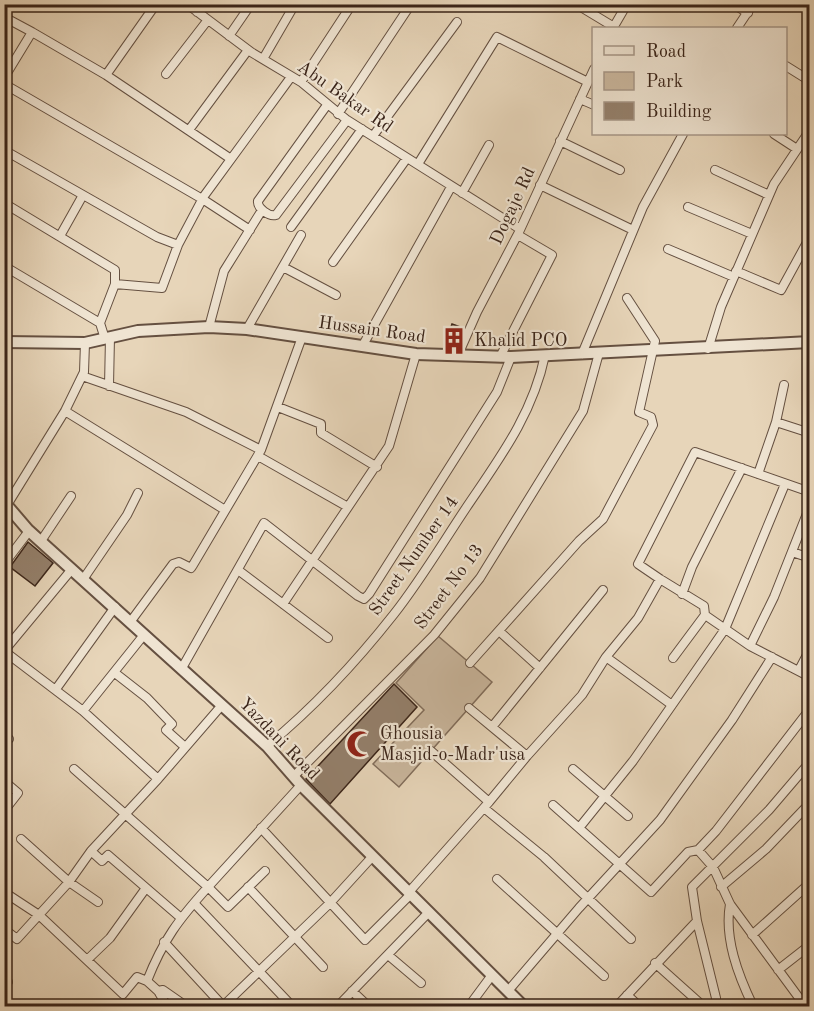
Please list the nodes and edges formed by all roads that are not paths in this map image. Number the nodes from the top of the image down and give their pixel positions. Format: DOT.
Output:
graph roads {
  1 [pos="187,4"];
  2 [pos="202,4"];
  3 [pos="251,4"];
  4 [pos="295,4"];
  5 [pos="352,4"];
  6 [pos="411,4"];
  7 [pos="576,4"];
  8 [pos="627,4"];
  9 [pos="733,4"];
  10 [pos="753,4"];
  11 [pos="153,5"];
  12 [pos="197,12"];
  13 [pos="748,13"];
  14 [pos="4,17"];
  15 [pos="207,21"];
  16 [pos="457,22"];
  17 [pos="612,27"];
  18 [pos="615,27"];
  19 [pos="738,27"];
  20 [pos="32,32"];
  21 [pos="229,36"];
  22 [pos="248,50"];
  23 [pos="263,59"];
  24 [pos="787,67"];
  25 [pos="592,73"];
  26 [pos="166,74"];
  27 [pos="106,75"];
  28 [pos="291,77"];
  29 [pos="4,78"];
  30 [pos="810,81"];
  31 [pos="301,82"];
  32 [pos="588,82"];
  33 [pos="4,84"];
  34 [pos="580,99"];
  35 [pos="592,104"];
  36 [pos="327,105"];
  37 [pos="338,114"];
  38 [pos="347,120"];
  39 [pos="362,129"];
  40 [pos="189,130"];
  41 [pos="810,130"];
  42 [pos="682,135"];
  43 [pos="776,135"];
  44 [pos="373,136"];
  45 [pos="560,141"];
  46 [pos="489,145"];
  47 [pos="797,149"];
  48 [pos="4,150"];
  49 [pos="407,158"];
  50 [pos="231,159"];
  51 [pos="418,164"];
  52 [pos="620,170"];
  53 [pos="715,170"];
  54 [pos="540,185"];
  55 [pos="451,187"];
  56 [pos="462,193"];
  57 [pos="83,195"];
  58 [pos="769,195"];
  59 [pos="204,200"];
  60 [pos="4,203"];
  61 [pos="688,207"];
  62 [pos="262,210"];
  63 [pos="291,227"];
  64 [pos="250,230"];
  65 [pos="633,230"];
  66 [pos="519,232"];
  67 [pos="752,234"];
  68 [pos="301,235"];
  69 [pos="60,236"];
  70 [pos="810,237"];
  71 [pos="178,245"];
  72 [pos="668,249"];
  73 [pos="333,262"];
  74 [pos="4,266"];
  75 [pos="283,267"];
  76 [pos="735,274"];
  77 [pos="115,284"];
  78 [pos="336,296"];
  79 [pos="627,298"];
  80 [pos="100,323"];
  81 [pos="209,327"];
  82 [pos="247,329"];
  83 [pos="303,337"];
  84 [pos="107,338"];
  85 [pos="4,342"];
  86 [pos="810,342"];
  87 [pos="85,343"];
  88 [pos="363,345"];
  89 [pos="708,349"];
  90 [pos="653,351"];
  91 [pos="598,353"];
  92 [pos="416,354"];
  93 [pos="582,354"];
  94 [pos="458,355"];
  95 [pos="545,355"];
  96 [pos="506,357"];
  97 [pos="82,376"];
  98 [pos="784,385"];
  99 [pos="109,386"];
  100 [pos="278,406"];
  101 [pos="65,411"];
  102 [pos="810,416"];
  103 [pos="776,422"];
  104 [pos="807,433"];
  105 [pos="259,453"];
  106 [pos="377,467"];
  107 [pos="742,468"];
  108 [pos="758,474"];
  109 [pos="785,484"];
  110 [pos="810,492"];
  111 [pos="138,493"];
  112 [pos="71,496"];
  113 [pos="6,504"];
  114 [pos="810,506"];
  115 [pos="348,507"];
  116 [pos="225,510"];
  117 [pos="29,531"];
  118 [pos="41,541"];
  119 [pos="792,552"];
  120 [pos="810,558"];
  121 [pos="312,560"];
  122 [pos="4,564"];
  123 [pos="72,569"];
  124 [pos="238,570"];
  125 [pos="84,578"];
  126 [pos="660,579"];
  127 [pos="603,590"];
  128 [pos="682,594"];
  129 [pos="283,604"];
  130 [pos="115,607"];
  131 [pos="705,615"];
  132 [pos="131,621"];
  133 [pos="725,629"];
  134 [pos="498,632"];
  135 [pos="143,636"];
  136 [pos="328,638"];
  137 [pos="750,646"];
  138 [pos="810,649"];
  139 [pos="606,657"];
  140 [pos="772,657"];
  141 [pos="673,658"];
  142 [pos="470,663"];
  143 [pos="182,668"];
  144 [pos="540,668"];
  145 [pos="799,670"];
  146 [pos="115,673"];
  147 [pos="810,677"];
  148 [pos="56,689"];
  149 [pos="222,705"];
  150 [pos="672,705"];
  151 [pos="469,708"];
  152 [pos="810,709"];
  153 [pos="83,711"];
  154 [pos="492,727"];
  155 [pos="267,746"];
  156 [pos="185,747"];
  157 [pos="431,751"];
  158 [pos="527,756"];
  159 [pos="810,762"];
  160 [pos="74,769"];
  161 [pos="573,769"];
  162 [pos="158,779"];
  163 [pos="4,781"];
  164 [pos="298,781"];
  165 [pos="605,796"];
  166 [pos="810,803"];
  167 [pos="487,805"];
  168 [pos="553,805"];
  169 [pos="4,811"];
  170 [pos="128,813"];
  171 [pos="628,816"];
  172 [pos="261,828"];
  173 [pos="579,828"];
  174 [pos="21,839"];
  175 [pos="698,850"];
  176 [pos="91,851"];
  177 [pos="372,857"];
  178 [pos="620,864"];
  179 [pos="713,867"];
  180 [pos="265,871"];
  181 [pos="497,879"];
  182 [pos="69,882"];
  183 [pos="810,883"];
  184 [pos="208,887"];
  185 [pos="248,887"];
  186 [pos="721,887"];
  187 [pos="146,888"];
  188 [pos="4,892"];
  189 [pos="410,893"];
  190 [pos="588,899"];
  191 [pos="98,902"];
  192 [pos="194,903"];
  193 [pos="330,903"];
  194 [pos="730,904"];
  195 [pos="429,912"];
  196 [pos="39,915"];
  197 [pos="180,918"];
  198 [pos="697,921"];
  199 [pos="4,929"];
  200 [pos="752,935"];
  201 [pos="295,936"];
  202 [pos="557,936"];
  203 [pos="631,939"];
  204 [pos="164,942"];
  205 [pos="810,945"];
  206 [pos="388,955"];
  207 [pos="87,960"];
  208 [pos="655,963"];
  209 [pos="323,967"];
  210 [pos="778,970"];
  211 [pos="258,971"];
  212 [pos="492,975"];
  213 [pos="604,976"];
  214 [pos="147,981"];
  215 [pos="421,983"];
  216 [pos="158,991"];
  217 [pos="352,991"];
  218 [pos="508,991"];
  219 [pos="627,995"];
  220 [pos="716,998"];
  221 [pos="159,1006"];
  222 [pos="186,1006"];
  223 [pos="292,1006"];
  224 [pos="338,1006"];
  225 [pos="368,1006"];
  226 [pos="469,1006"];
  227 [pos="523,1006"];
  228 [pos="617,1006"];
  229 [pos="639,1006"];
  230 [pos="703,1006"];
  231 [pos="753,1006"];
  232 [pos="805,1006"];
  1 -- 12 [label="street, Abu Bakar Rd"];
  2 -- 12 [label="street"];
  3 -- 21 [label="street"];
  4 -- 23 [label="street"];
  5 -- 31 [label="street"];
  6 -- 37 [label="street"];
  7 -- 17 [label="street"];
  8 -- 18 [label="street"];
  9 -- 13 [label="street"];
  10 -- 13 [label="street"];
  11 -- 27 [label="street"];
  12 -- 15 [label="street, Abu Bakar Rd"];
  13 -- 19 [label="street"];
  14 -- 20 [label="street"];
  15 -- 21 [label="street, Abu Bakar Rd"];
  15 -- 26 [label="street"];
  16 -- 44 [label="street"];
  20 -- 27 [label="street"];
  20 -- 29 [label="street"];
  21 -- 22 [label="street, Abu Bakar Rd"];
  22 -- 23 [label="street, Abu Bakar Rd"];
  22 -- 40 [label="street"];
  23 -- 28 [label="street, Abu Bakar Rd"];
  24 -- 30 [label="street"];
  25 -- 32 [label="street, Dogaje Rd"];
  27 -- 40 [label="street"];
  28 -- 31 [label="street, Abu Bakar Rd"];
  28 -- 50 [label="street"];
  31 -- 36 [label="street, Abu Bakar Rd"];
  32 -- 34 [label="street, Dogaje Rd"];
  32 -- 51 [label="street"];
  33 -- 59 [label="street"];
  34 -- 35 [label="street"];
  34 -- 45 [label="street, Dogaje Rd"];
  36 -- 37 [label="street, Abu Bakar Rd"];
  36 -- 62 [label="street"];
  37 -- 38 [label="street, Abu Bakar Rd"];
  38 -- 39 [label="street, Abu Bakar Rd"];
  38 -- 62 [label="street"];
  39 -- 44 [label="street, Abu Bakar Rd"];
  39 -- 63 [label="street"];
  40 -- 50 [label="street"];
  41 -- 47 [label="street"];
  42 -- 65 [label="street"];
  43 -- 47 [label="street"];
  44 -- 49 [label="street, Abu Bakar Rd"];
  45 -- 52 [label="street"];
  45 -- 54 [label="street, Dogaje Rd"];
  46 -- 56 [label="street"];
  47 -- 58 [label="street"];
  48 -- 57 [label="street"];
  49 -- 51 [label="street, Abu Bakar Rd"];
  49 -- 73 [label="street"];
  50 -- 59 [label="street"];
  51 -- 55 [label="street, Abu Bakar Rd"];
  53 -- 58 [label="street"];
  54 -- 65 [label="street"];
  54 -- 66 [label="street, Dogaje Rd"];
  55 -- 56 [label="street, Abu Bakar Rd"];
  55 -- 88 [label="street"];
  56 -- 66 [label="street, Abu Bakar Rd"];
  57 -- 69 [label="street"];
  57 -- 71 [label="street"];
  58 -- 67 [label="street"];
  59 -- 64 [label="street"];
  59 -- 71 [label="street"];
  60 -- 69 [label="street"];
  61 -- 67 [label="street"];
  62 -- 64 [label="street"];
  64 -- 81 [label="street"];
  65 -- 93 [label="street"];
  66 -- 94 [label="street, Dogaje Rd"];
  66 -- 96 [label="street, Abu Bakar Rd"];
  67 -- 76 [label="street"];
  68 -- 75 [label="street"];
  69 -- 77 [label="street"];
  70 -- 76 [label="street"];
  71 -- 77 [label="street"];
  72 -- 76 [label="street"];
  74 -- 80 [label="street"];
  75 -- 78 [label="street"];
  75 -- 82 [label="street"];
  76 -- 89 [label="street"];
  77 -- 80 [label="street"];
  79 -- 90 [label="street"];
  80 -- 84 [label="street"];
  81 -- 82 [label="street, Hussain Road"];
  81 -- 84 [label="street, Hussain Road"];
  82 -- 83 [label="street, Hussain Road"];
  83 -- 88 [label="street, Hussain Road"];
  83 -- 100 [label="street"];
  84 -- 87 [label="street, Hussain Road"];
  84 -- 99 [label="street"];
  85 -- 87 [label="street, Hussain Road"];
  86 -- 89 [label="street, Hussain Road"];
  87 -- 97 [label="street"];
  88 -- 92 [label="street, Hussain Road"];
  89 -- 90 [label="street, Hussain Road"];
  90 -- 91 [label="street, Hussain Road"];
  90 -- 134 [label="street"];
  91 -- 93 [label="street, Hussain Road"];
  91 -- 164 [label="street, Street No 13"];
  92 -- 94 [label="street, Hussain Road"];
  92 -- 106 [label="street"];
  93 -- 95 [label="street, Hussain Road"];
  94 -- 96 [label="street, Hussain Road"];
  95 -- 96 [label="street, Hussain Road"];
  95 -- 155 [label="street, Street Number 14"];
  96 -- 121 [label="street"];
  97 -- 99 [label="street"];
  97 -- 101 [label="street"];
  98 -- 103 [label="street"];
  99 -- 105 [label="street"];
  100 -- 105 [label="street"];
  100 -- 106 [label="street"];
  101 -- 113 [label="street"];
  101 -- 116 [label="street"];
  102 -- 104 [label="street"];
  103 -- 104 [label="street"];
  103 -- 108 [label="street"];
  105 -- 115 [label="street"];
  105 -- 116 [label="street"];
  106 -- 115 [label="street"];
  107 -- 108 [label="street"];
  107 -- 126 [label="street"];
  107 -- 128 [label="street"];
  108 -- 109 [label="street"];
  109 -- 110 [label="street"];
  109 -- 133 [label="street"];
  111 -- 125 [label="street"];
  112 -- 118 [label="street"];
  113 -- 117 [label="street, Yazdani Road"];
  114 -- 119 [label="street"];
  115 -- 121 [label="street"];
  116 -- 132 [label="street"];
  117 -- 118 [label="street, Yazdani Road"];
  117 -- 122 [label="street"];
  118 -- 123 [label="street, Yazdani Road"];
  119 -- 120 [label="street"];
  119 -- 137 [label="street"];
  121 -- 124 [label="street"];
  121 -- 129 [label="street"];
  123 -- 125 [label="street, Yazdani Road"];
  123 -- 148 [label="street"];
  124 -- 129 [label="street"];
  124 -- 143 [label="street"];
  125 -- 130 [label="street, Yazdani Road"];
  126 -- 128 [label="street"];
  126 -- 139 [label="street"];
  127 -- 144 [label="street"];
  128 -- 131 [label="street"];
  129 -- 136 [label="street"];
  130 -- 132 [label="street, Yazdani Road"];
  130 -- 148 [label="street"];
  131 -- 133 [label="street"];
  131 -- 141 [label="street"];
  132 -- 135 [label="street, Yazdani Road"];
  133 -- 137 [label="street"];
  133 -- 150 [label="street"];
  134 -- 142 [label="street"];
  134 -- 144 [label="street"];
  135 -- 143 [label="street, Yazdani Road"];
  135 -- 146 [label="street"];
  137 -- 140 [label="street"];
  138 -- 145 [label="street"];
  139 -- 150 [label="street"];
  139 -- 158 [label="street"];
  140 -- 145 [label="street"];
  140 -- 178 [label="street"];
  143 -- 149 [label="street, Yazdani Road"];
  144 -- 154 [label="street"];
  145 -- 147 [label="street"];
  146 -- 153 [label="street"];
  146 -- 156 [label="street"];
  148 -- 153 [label="street"];
  149 -- 155 [label="street, Yazdani Road"];
  149 -- 156 [label="street"];
  150 -- 165 [label="street"];
  151 -- 154 [label="street"];
  152 -- 175 [label="street"];
  153 -- 162 [label="street"];
  154 -- 158 [label="street"];
  155 -- 164 [label="street, Yazdani Road"];
  156 -- 162 [label="street"];
  157 -- 167 [label="street"];
  158 -- 167 [label="street"];
  159 -- 179 [label="street"];
  160 -- 170 [label="street"];
  161 -- 165 [label="street"];
  162 -- 170 [label="street"];
  163 -- 169 [label="street"];
  164 -- 172 [label="street, Street No 13"];
  164 -- 177 [label="street, Yazdani Road"];
  165 -- 171 [label="street"];
  165 -- 173 [label="street"];
  166 -- 186 [label="street"];
  167 -- 189 [label="street"];
  167 -- 190 [label="street"];
  168 -- 173 [label="street"];
  170 -- 176 [label="street"];
  170 -- 184 [label="street"];
  172 -- 184 [label="street, Street No 13"];
  172 -- 193 [label="street"];
  173 -- 178 [label="street"];
  174 -- 182 [label="street"];
  175 -- 178 [label="street"];
  175 -- 179 [label="street"];
  176 -- 182 [label="street"];
  176 -- 187 [label="street"];
  177 -- 189 [label="street, Yazdani Road"];
  177 -- 193 [label="street"];
  178 -- 190 [label="street"];
  179 -- 186 [label="street"];
  179 -- 198 [label="street"];
  180 -- 185 [label="street"];
  181 -- 202 [label="street"];
  182 -- 191 [label="street"];
  182 -- 196 [label="street"];
  183 -- 200 [label="street"];
  184 -- 185 [label="street"];
  184 -- 192 [label="street, Street No 13"];
  185 -- 201 [label="street"];
  186 -- 194 [label="street"];
  187 -- 197 [label="street"];
  187 -- 207 [label="street"];
  188 -- 196 [label="street"];
  189 -- 193 [label="street"];
  189 -- 195 [label="street, Yazdani Road"];
  190 -- 202 [label="street"];
  190 -- 203 [label="street"];
  192 -- 197 [label="street, Street No 13"];
  192 -- 211 [label="street"];
  193 -- 201 [label="street"];
  194 -- 200 [label="street"];
  194 -- 231 [label="street"];
  195 -- 206 [label="street"];
  195 -- 212 [label="street, Yazdani Road"];
  196 -- 199 [label="street"];
  196 -- 207 [label="street"];
  197 -- 204 [label="street, Street No 13"];
  198 -- 208 [label="street"];
  198 -- 220 [label="street"];
  200 -- 210 [label="street"];
  201 -- 209 [label="street"];
  201 -- 211 [label="street"];
  202 -- 213 [label="street"];
  202 -- 218 [label="street"];
  204 -- 211 [label="street"];
  204 -- 214 [label="street, Street No 13"];
  205 -- 210 [label="street"];
  206 -- 215 [label="street"];
  206 -- 217 [label="street"];
  207 -- 214 [label="street"];
  208 -- 219 [label="street"];
  208 -- 230 [label="street"];
  210 -- 232 [label="street"];
  211 -- 223 [label="street"];
  212 -- 218 [label="street, Yazdani Road"];
  212 -- 226 [label="street"];
  214 -- 216 [label="street"];
  216 -- 221 [label="street"];
  216 -- 222 [label="street"];
  217 -- 224 [label="street"];
  217 -- 225 [label="street"];
  218 -- 227 [label="street, Yazdani Road"];
  219 -- 228 [label="street"];
  219 -- 229 [label="street"];
}
